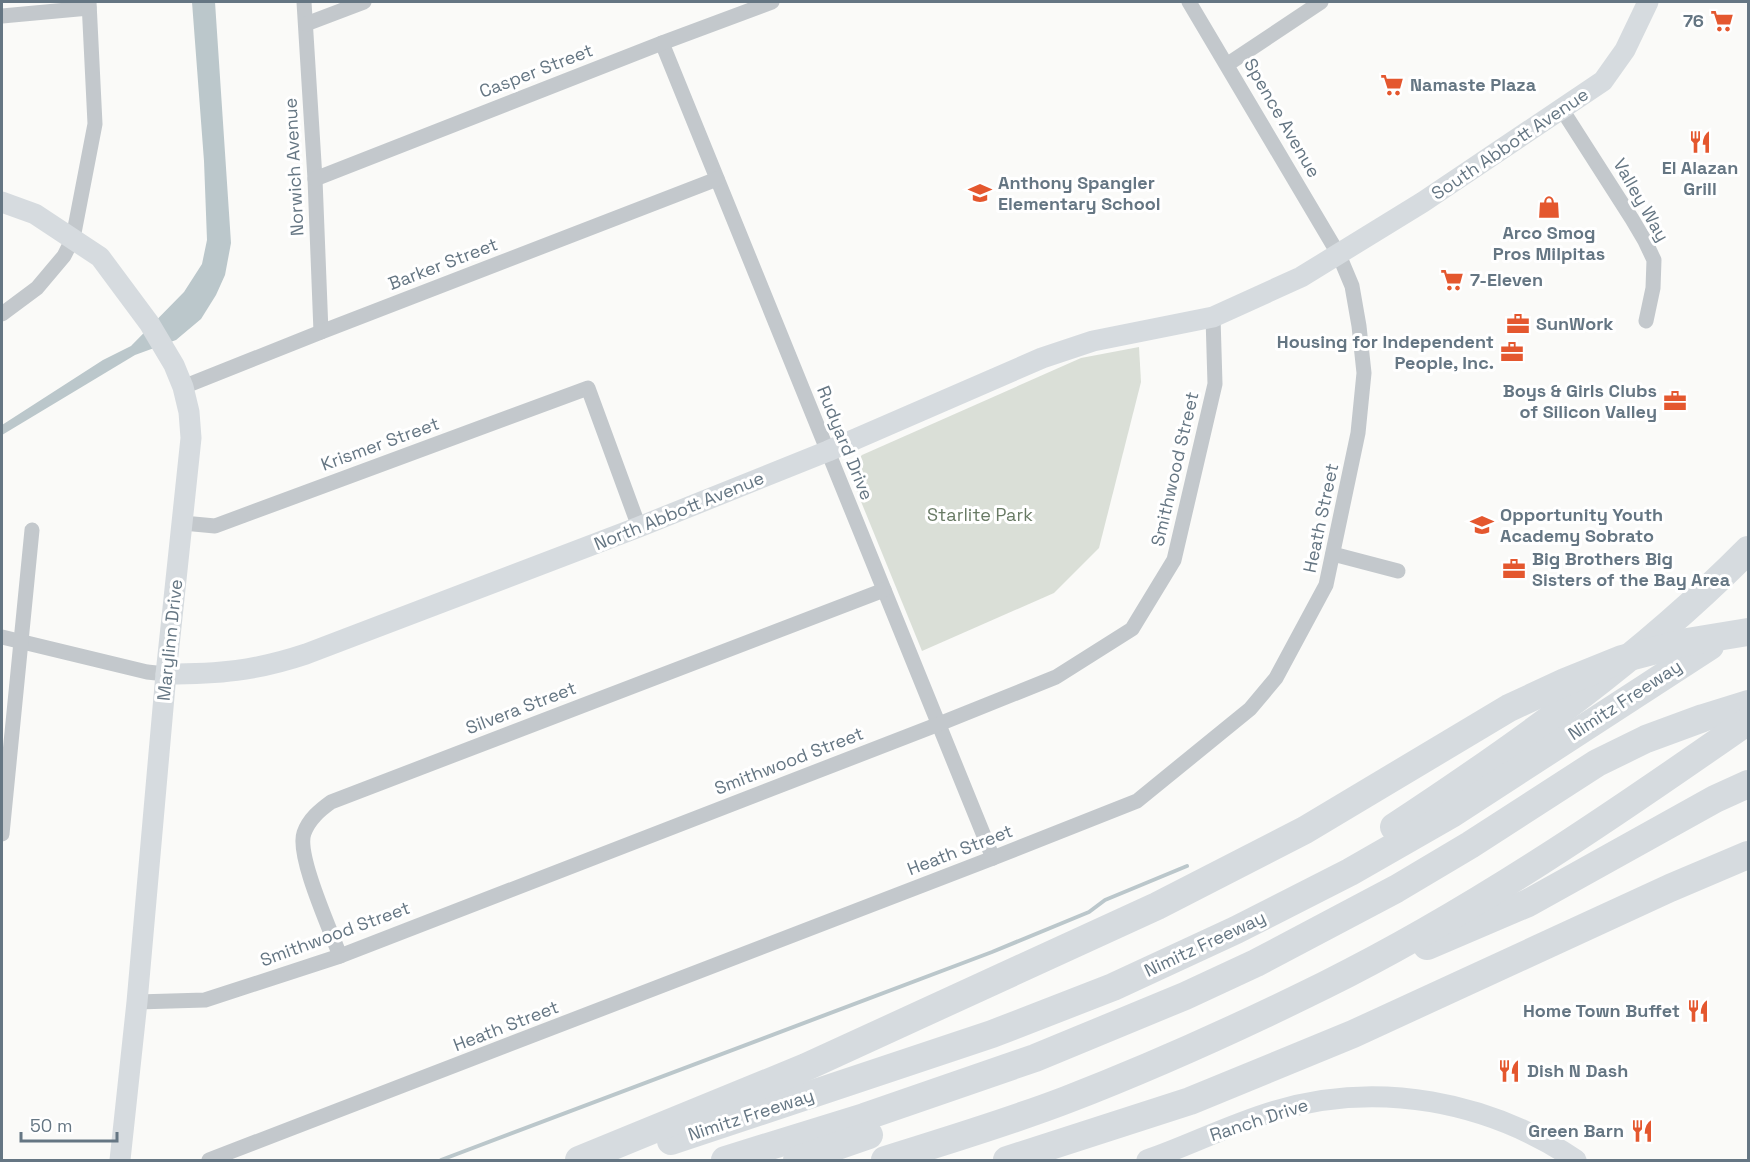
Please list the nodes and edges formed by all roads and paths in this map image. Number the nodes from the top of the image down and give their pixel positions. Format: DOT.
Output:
graph roads {
  1 [pos="304,2"];
  2 [pos="364,2"];
  3 [pos="772,2"];
  4 [pos="1189,2"];
  5 [pos="1321,2"];
  6 [pos="1648,2"];
  7 [pos="89,5"];
  8 [pos="2,16"];
  9 [pos="306,24"];
  10 [pos="662,43"];
  11 [pos="1228,64"];
  12 [pos="1561,108"];
  13 [pos="315,179"];
  14 [pos="717,179"];
  15 [pos="2,202"];
  16 [pos="73,238"];
  17 [pos="1339,255"];
  18 [pos="2,314"];
  19 [pos="1213,317"];
  20 [pos="1646,321"];
  21 [pos="321,332"];
  22 [pos="183,387"];
  23 [pos="828,451"];
  24 [pos="183,523"];
  25 [pos="639,527"];
  26 [pos="32,530"];
  27 [pos="1749,550"];
  28 [pos="1333,554"];
  29 [pos="1398,571"];
  30 [pos="884,590"];
  31 [pos="1749,623"];
  32 [pos="1749,632"];
  33 [pos="2,637"];
  34 [pos="21,640"];
  35 [pos="166,674"];
  36 [pos="1749,704"];
  37 [pos="1749,721"];
  38 [pos="939,724"];
  39 [pos="1749,784"];
  40 [pos="1550,802"];
  41 [pos="2,834"];
  42 [pos="1749,855"];
  43 [pos="993,858"];
  44 [pos="1236,930"];
  45 [pos="340,956"];
  46 [pos="1327,984"];
  47 [pos="137,1002"];
  48 [pos="120,1161"];
  49 [pos="209,1161"];
  50 [pos="579,1161"];
  51 [pos="612,1161"];
  52 [pos="725,1161"];
  53 [pos="797,1161"];
  54 [pos="885,1161"];
  55 [pos="1007,1161"];
  56 [pos="1147,1161"];
  57 [pos="1576,1161"];
  1 -- 9 [label="street, Norwich Avenue"];
  2 -- 9 [label="street"];
  3 -- 10 [label="street, Casper Street"];
  4 -- 11 [label="street, Spence Avenue"];
  5 -- 11 [label="street"];
  6 -- 12 [label="street, South Abbott Avenue"];
  7 -- 8 [label="street"];
  7 -- 16 [label="street"];
  9 -- 13 [label="street, Norwich Avenue"];
  10 -- 13 [label="street, Casper Street"];
  10 -- 14 [label="street, Rudyard Drive"];
  11 -- 17 [label="street, Spence Avenue"];
  12 -- 17 [label="street, South Abbott Avenue"];
  12 -- 20 [label="street, Valley Way"];
  13 -- 21 [label="street, Norwich Avenue"];
  14 -- 21 [label="street, Barker Street"];
  14 -- 23 [label="street, Rudyard Drive"];
  15 -- 16 [label="street, Marylinn Drive"];
  16 -- 18 [label="street"];
  16 -- 22 [label="street, Marylinn Drive"];
  17 -- 19 [label="street, North Abbott Avenue"];
  17 -- 28 [label="street, Heath Street"];
  19 -- 23 [label="street, North Abbott Avenue"];
  19 -- 38 [label="street, Smithwood Street"];
  21 -- 22 [label="street, Barker Street"];
  22 -- 24 [label="street, Marylinn Drive"];
  23 -- 25 [label="street, North Abbott Avenue"];
  23 -- 30 [label="street, Rudyard Drive"];
  24 -- 25 [label="street, Krismer Street"];
  24 -- 35 [label="street, Marylinn Drive"];
  25 -- 35 [label="street, North Abbott Avenue"];
  26 -- 34 [label="street"];
  27 -- 44 [label="highway"];
  28 -- 29 [label="street"];
  28 -- 43 [label="street, Heath Street"];
  30 -- 38 [label="street, Rudyard Drive"];
  30 -- 45 [label="street, Silvera Street"];
  31 -- 44 [label="highway, Nimitz Freeway"];
  32 -- 50 [label="highway"];
  33 -- 34 [label="street, North Abbott Avenue"];
  34 -- 35 [label="street, North Abbott Avenue"];
  34 -- 41 [label="street"];
  35 -- 47 [label="street, Marylinn Drive"];
  36 -- 40 [label="highway"];
  37 -- 40 [label="highway"];
  37 -- 46 [label="highway"];
  38 -- 43 [label="street, Rudyard Drive"];
  38 -- 45 [label="street, Smithwood Street"];
  39 -- 46 [label="highway"];
  40 -- 52 [label="highway"];
  40 -- 53 [label="highway"];
  42 -- 55 [label="highway"];
  43 -- 49 [label="street, Heath Street"];
  44 -- 51 [label="highway, Nimitz Freeway"];
  45 -- 47 [label="street, Smithwood Street"];
  46 -- 54 [label="highway"];
  47 -- 48 [label="street, Marylinn Drive"];
  56 -- 57 [label="street, Ranch Drive"];
}
